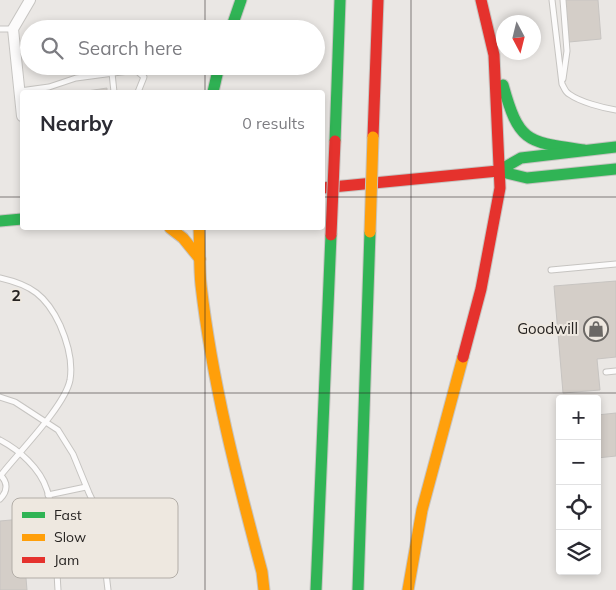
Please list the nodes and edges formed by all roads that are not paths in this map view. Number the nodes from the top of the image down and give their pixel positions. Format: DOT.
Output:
graph roads {
  1 [pos="30,0"];
  2 [pos="241,0"];
  3 [pos="340,0"];
  4 [pos="378,0"];
  5 [pos="482,0"];
  6 [pos="552,0"];
  7 [pos="563,0"];
  8 [pos="234,20"];
  9 [pos="0,29"];
  10 [pos="12,29"];
  11 [pos="494,55"];
  12 [pos="98,75"];
  13 [pos="112,75"];
  14 [pos="142,75"];
  15 [pos="217,75"];
  16 [pos="562,84"];
  17 [pos="27,90"];
  18 [pos="114,90"];
  19 [pos="139,90"];
  20 [pos="213,90"];
  21 [pos="20,91"];
  22 [pos="616,110"];
  23 [pos="616,147"];
  24 [pos="584,150"];
  25 [pos="616,170"];
  26 [pos="498,171"];
  27 [pos="325,188"];
  28 [pos="20,219"];
  29 [pos="0,221"];
  30 [pos="173,230"];
  31 [pos="199,230"];
  32 [pos="200,259"];
  33 [pos="616,264"];
  34 [pos="551,270"];
  35 [pos="0,278"];
  36 [pos="616,371"];
  37 [pos="606,372"];
  38 [pos="0,397"];
  39 [pos="46,422"];
  40 [pos="0,440"];
  41 [pos="20,452"];
  42 [pos="0,475"];
  43 [pos="86,487"];
  44 [pos="48,496"];
  45 [pos="91,498"];
  46 [pos="0,499"];
  47 [pos="264,590"];
  48 [pos="316,590"];
  49 [pos="358,590"];
  50 [pos="408,590"];
  1 -- 10 [label="street"];
  2 -- 8 [label="main road"];
  3 -- 48 [label="main road, bridge"];
  4 -- 49 [label="main road, bridge"];
  5 -- 11 [label="main road"];
  6 -- 16 [label="lane"];
  7 -- 16 [label="lane"];
  9 -- 10 [label="lane"];
  10 -- 21 [label="street"];
  11 -- 24 [label="main road"];
  11 -- 26 [label="main road"];
  12 -- 17 [label="lane"];
  13 -- 18 [label="lane"];
  14 -- 19 [label="lane"];
  15 -- 20 [label="main road"];
  16 -- 22 [label="lane"];
  23 -- 24 [label="main road"];
  24 -- 26 [label="main road"];
  25 -- 26 [label="main road"];
  26 -- 27 [label="main road"];
  26 -- 50 [label="main road"];
  28 -- 29 [label="main road"];
  30 -- 32 [label="main road"];
  31 -- 32 [label="main road"];
  32 -- 47 [label="main road"];
  33 -- 34 [label="lane"];
  35 -- 39 [label="lane"];
  36 -- 37 [label="lane"];
  38 -- 39 [label="lane"];
  39 -- 41 [label="lane"];
  39 -- 43 [label="lane"];
  40 -- 41 [label="lane"];
  41 -- 42 [label="lane"];
  41 -- 44 [label="lane"];
  42 -- 46 [label="lane"];
  43 -- 44 [label="lane"];
  43 -- 45 [label="lane"];
}
